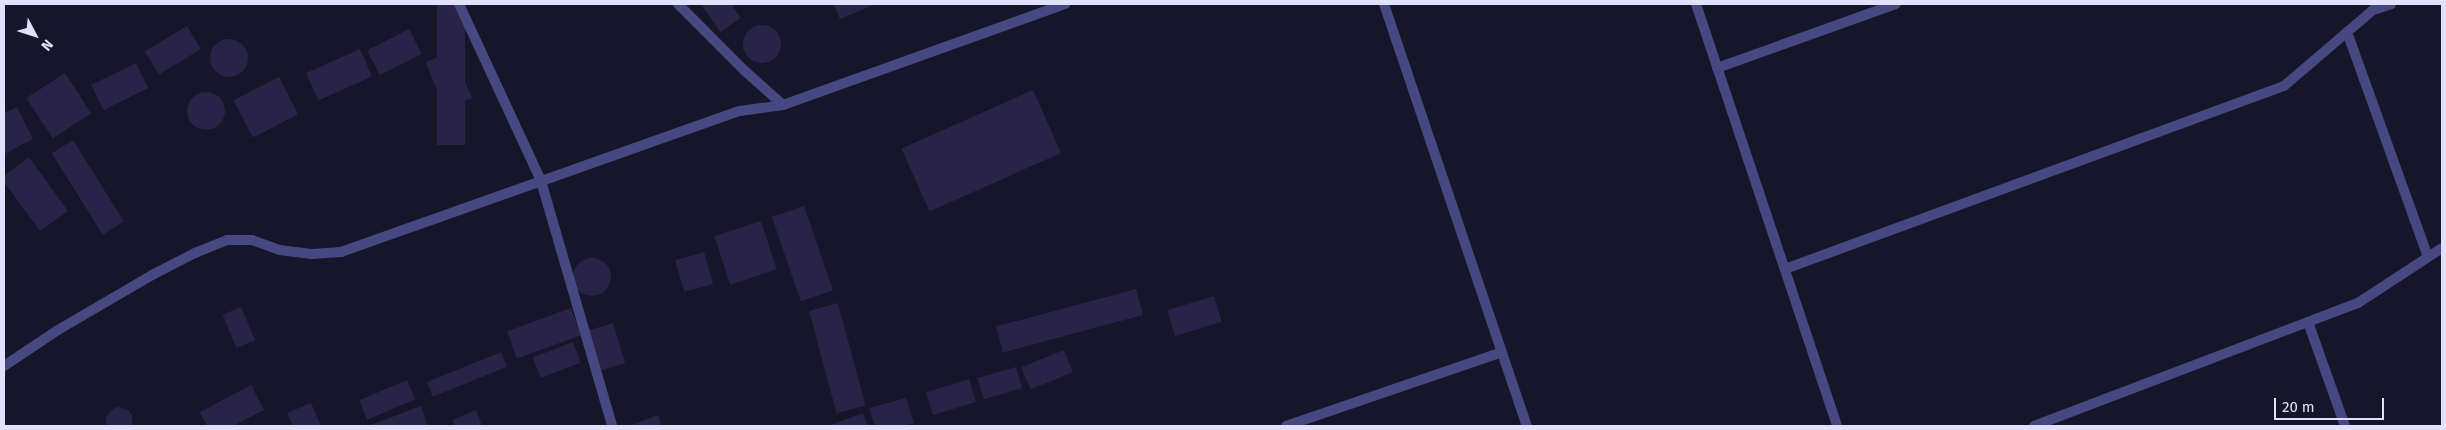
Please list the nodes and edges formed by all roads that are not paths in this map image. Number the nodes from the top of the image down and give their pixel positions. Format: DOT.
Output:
graph roads {
  1 [pos="459,4"];
  2 [pos="678,4"];
  3 [pos="1065,4"];
  4 [pos="1384,4"];
  5 [pos="1696,4"];
  6 [pos="1896,4"];
  7 [pos="2391,4"];
  8 [pos="2347,32"];
  9 [pos="1718,68"];
  10 [pos="783,105"];
  11 [pos="541,181"];
  12 [pos="2442,248"];
  13 [pos="2428,258"];
  14 [pos="1785,269"];
  15 [pos="2308,322"];
  16 [pos="1502,352"];
  17 [pos="4,366"];
  18 [pos="612,426"];
  19 [pos="1286,426"];
  20 [pos="1527,426"];
  21 [pos="1837,426"];
  22 [pos="2034,426"];
  23 [pos="2345,426"];
  1 -- 11 [label="street"];
  2 -- 10 [label="street"];
  3 -- 10 [label="street"];
  4 -- 16 [label="street"];
  5 -- 9 [label="street"];
  6 -- 9 [label="street"];
  7 -- 8 [label="street"];
  8 -- 13 [label="street"];
  8 -- 14 [label="street"];
  9 -- 14 [label="street"];
  10 -- 11 [label="street"];
  11 -- 17 [label="street"];
  11 -- 18 [label="street"];
  12 -- 13 [label="street"];
  13 -- 15 [label="street"];
  14 -- 21 [label="street"];
  15 -- 22 [label="street"];
  15 -- 23 [label="street"];
  16 -- 19 [label="street"];
  16 -- 20 [label="street"];
}
